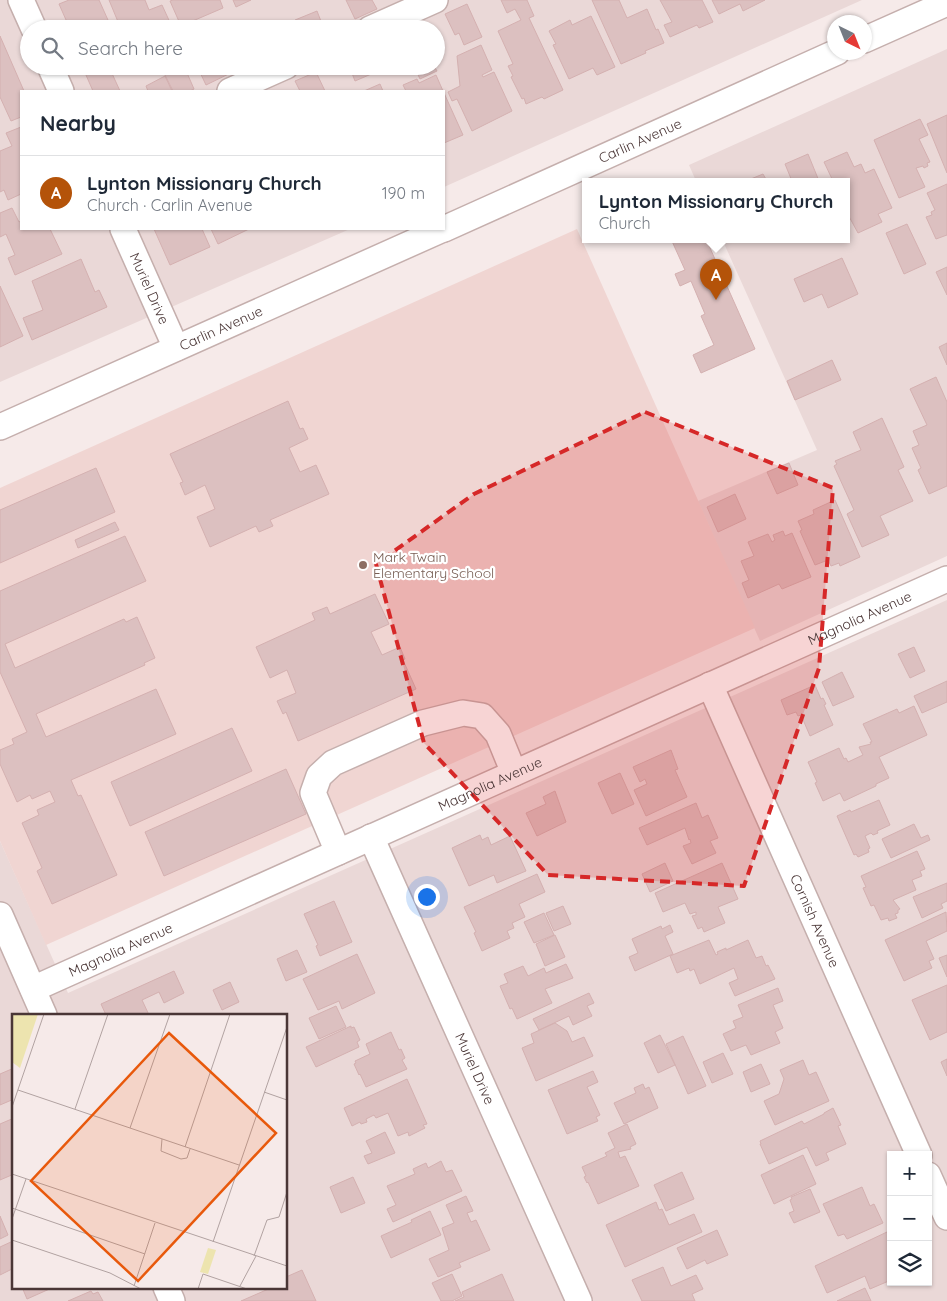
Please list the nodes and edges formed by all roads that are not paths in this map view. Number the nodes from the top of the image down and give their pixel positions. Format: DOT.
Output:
graph roads {
  1 [pos="21,0"];
  2 [pos="435,0"];
  3 [pos="947,3"];
  4 [pos="30,20"];
  5 [pos="390,20"];
  6 [pos="872,36"];
  7 [pos="827,57"];
  8 [pos="54,75"];
  9 [pos="266,75"];
  10 [pos="62,90"];
  11 [pos="232,90"];
  12 [pos="445,229"];
  13 [pos="123,230"];
  14 [pos="442,230"];
  15 [pos="176,348"];
  16 [pos="0,427"];
  17 [pos="947,579"];
  18 [pos="710,685"];
  19 [pos="514,773"];
  20 [pos="371,837"];
  21 [pos="338,852"];
  22 [pos="0,915"];
  23 [pos="33,988"];
  24 [pos="44,1014"];
  25 [pos="918,1151"];
  26 [pos="932,1183"];
  27 [pos="947,1217"];
  28 [pos="166,1288"];
  29 [pos="172,1301"];
  30 [pos="579,1301"];
  1 -- 4 [label="street"];
  2 -- 5 [label="street"];
  3 -- 6 [label="street"];
  7 -- 12 [label="street, Carlin Avenue"];
  8 -- 10 [label="street"];
  9 -- 11 [label="street"];
  13 -- 15 [label="street, Muriel Drive"];
  14 -- 15 [label="street, Carlin Avenue"];
  15 -- 16 [label="street, Carlin Avenue"];
  17 -- 18 [label="street, Magnolia Avenue"];
  18 -- 19 [label="street, Magnolia Avenue"];
  18 -- 25 [label="street, Cornish Avenue"];
  19 -- 20 [label="street, Magnolia Avenue"];
  19 -- 21 [label="street"];
  20 -- 21 [label="street, Magnolia Avenue"];
  20 -- 30 [label="street, Muriel Drive"];
  21 -- 23 [label="street, Magnolia Avenue"];
  22 -- 23 [label="street"];
  23 -- 24 [label="street"];
  26 -- 27 [label="street"];
  28 -- 29 [label="street"];
}
